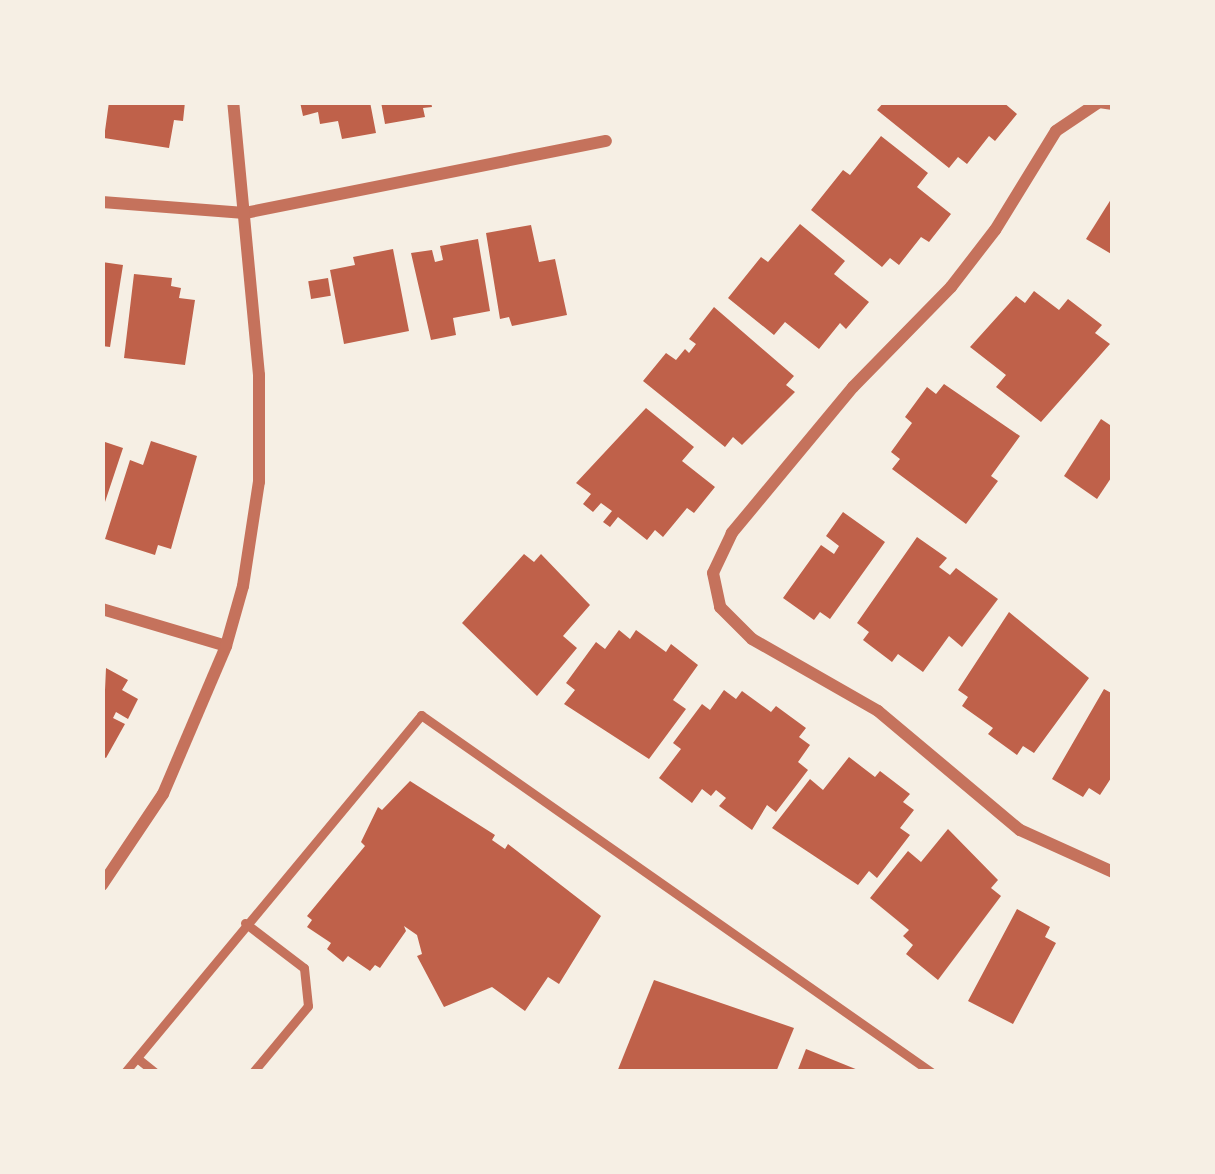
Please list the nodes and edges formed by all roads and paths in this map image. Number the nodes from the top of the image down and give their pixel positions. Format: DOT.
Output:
graph roads {
  1 [pos="233,102"];
  2 [pos="1113,104"];
  3 [pos="606,142"];
  4 [pos="102,202"];
  5 [pos="245,214"];
  6 [pos="102,609"];
  7 [pos="226,646"];
  8 [pos="1113,872"];
  9 [pos="102,885"];
  10 [pos="245,922"];
  11 [pos="137,1058"];
  12 [pos="125,1072"];
  13 [pos="154,1072"];
  14 [pos="253,1072"];
  15 [pos="931,1072"];
  1 -- 5 [label="street"];
  2 -- 8 [label="street"];
  3 -- 5 [label="street"];
  4 -- 5 [label="street"];
  5 -- 7 [label="street"];
  6 -- 7 [label="street"];
  7 -- 9 [label="street"];
  10 -- 11 [label="lane"];
  10 -- 14 [label="lane"];
  10 -- 15 [label="lane"];
  11 -- 12 [label="lane"];
  11 -- 13 [label="lane"];
}
